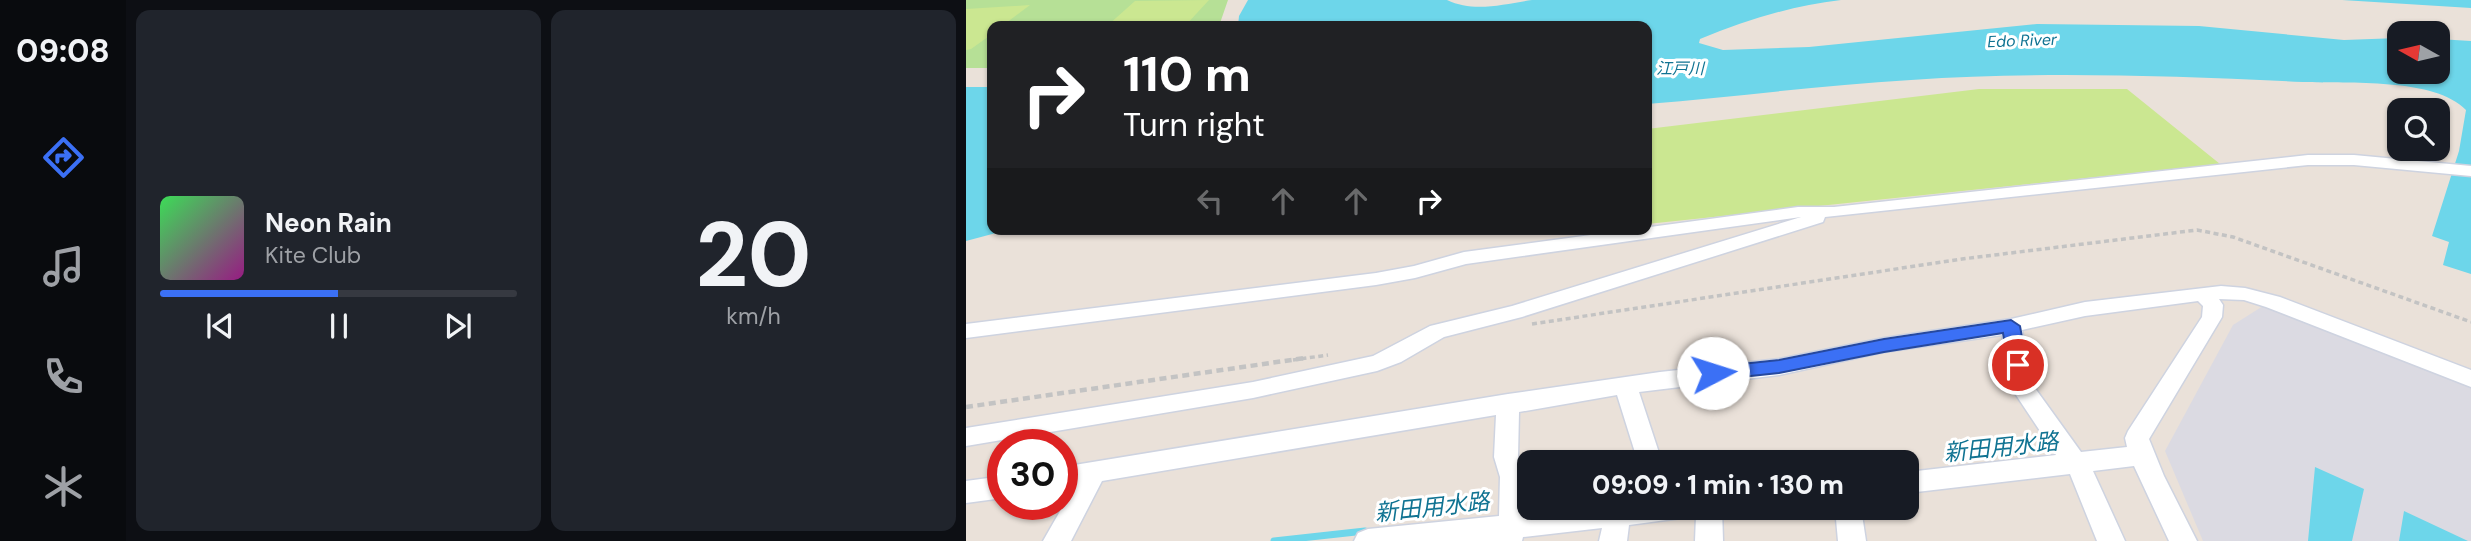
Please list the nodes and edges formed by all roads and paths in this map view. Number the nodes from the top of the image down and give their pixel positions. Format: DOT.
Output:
graph roads {
  1 [pos="2446,169"];
  2 [pos="2471,171"];
  3 [pos="1834,212"];
  4 [pos="1652,232"];
  5 [pos="1628,235"];
  6 [pos="2203,294"];
  7 [pos="2471,322"];
  8 [pos="1524,325"];
  9 [pos="2011,326"];
  10 [pos="966,331"];
  11 [pos="1336,354"];
  12 [pos="2471,379"];
  13 [pos="1627,385"];
  14 [pos="1508,404"];
  15 [pos="966,407"];
  16 [pos="966,438"];
  17 [pos="1646,450"];
  18 [pos="2141,455"];
  19 [pos="2077,464"];
  20 [pos="1093,472"];
  21 [pos="1078,474"];
  22 [pos="1919,482"];
  23 [pos="987,489"];
  24 [pos="966,492"];
  25 [pos="1638,520"];
  26 [pos="1709,520"];
  27 [pos="1849,520"];
  28 [pos="1615,528"];
  29 [pos="1510,533"];
  30 [pos="1057,541"];
  31 [pos="1368,541"];
  32 [pos="1709,541"];
  33 [pos="1852,541"];
  34 [pos="2110,541"];
  35 [pos="2183,541"];
  1 -- 2 [label="lane"];
  1 -- 3 [label="street"];
  3 -- 4 [label="street"];
  3 -- 16 [label="street"];
  5 -- 10 [label="street"];
  6 -- 9 [label="street"];
  6 -- 12 [label="street"];
  6 -- 18 [label="street"];
  7 -- 8 [label="path"];
  9 -- 13 [label="street"];
  9 -- 19 [label="street"];
  11 -- 15 [label="path"];
  13 -- 14 [label="street"];
  13 -- 17 [label="street"];
  14 -- 20 [label="street"];
  14 -- 29 [label="street"];
  18 -- 19 [label="street"];
  18 -- 35 [label="street"];
  19 -- 22 [label="street"];
  19 -- 34 [label="street"];
  20 -- 21 [label="street"];
  20 -- 30 [label="street"];
  23 -- 24 [label="street"];
  25 -- 28 [label="street"];
  26 -- 32 [label="street"];
  27 -- 33 [label="street"];
  28 -- 29 [label="street"];
  29 -- 31 [label="street"];
}
